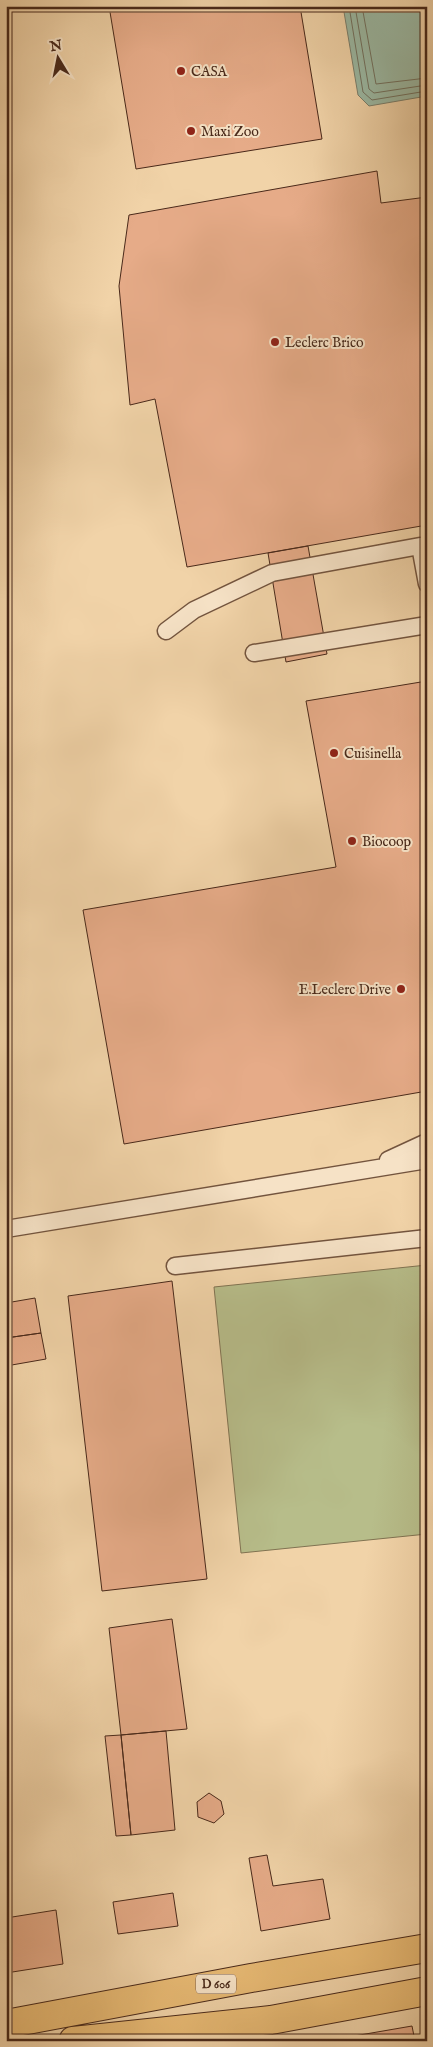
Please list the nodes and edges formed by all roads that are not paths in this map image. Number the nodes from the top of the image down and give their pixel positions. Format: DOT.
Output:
graph roads {
  1 [pos="427,584"];
  2 [pos="427,625"];
  3 [pos="166,631"];
  4 [pos="254,653"];
  5 [pos="427,1142"];
  6 [pos="427,1160"];
  7 [pos="372,1168"];
  8 [pos="6,1228"];
  9 [pos="427,1238"];
  10 [pos="175,1266"];
  11 [pos="427,1948"];
  12 [pos="427,1991"];
  13 [pos="6,2024"];
  14 [pos="73,2041"];
  1 -- 3 [label="lane"];
  2 -- 4 [label="lane"];
  5 -- 7 [label="lane"];
  6 -- 7 [label="lane"];
  7 -- 8 [label="lane"];
  9 -- 10 [label="lane"];
  11 -- 13 [label="main road, D 606"];
  12 -- 14 [label="main road"];
}
